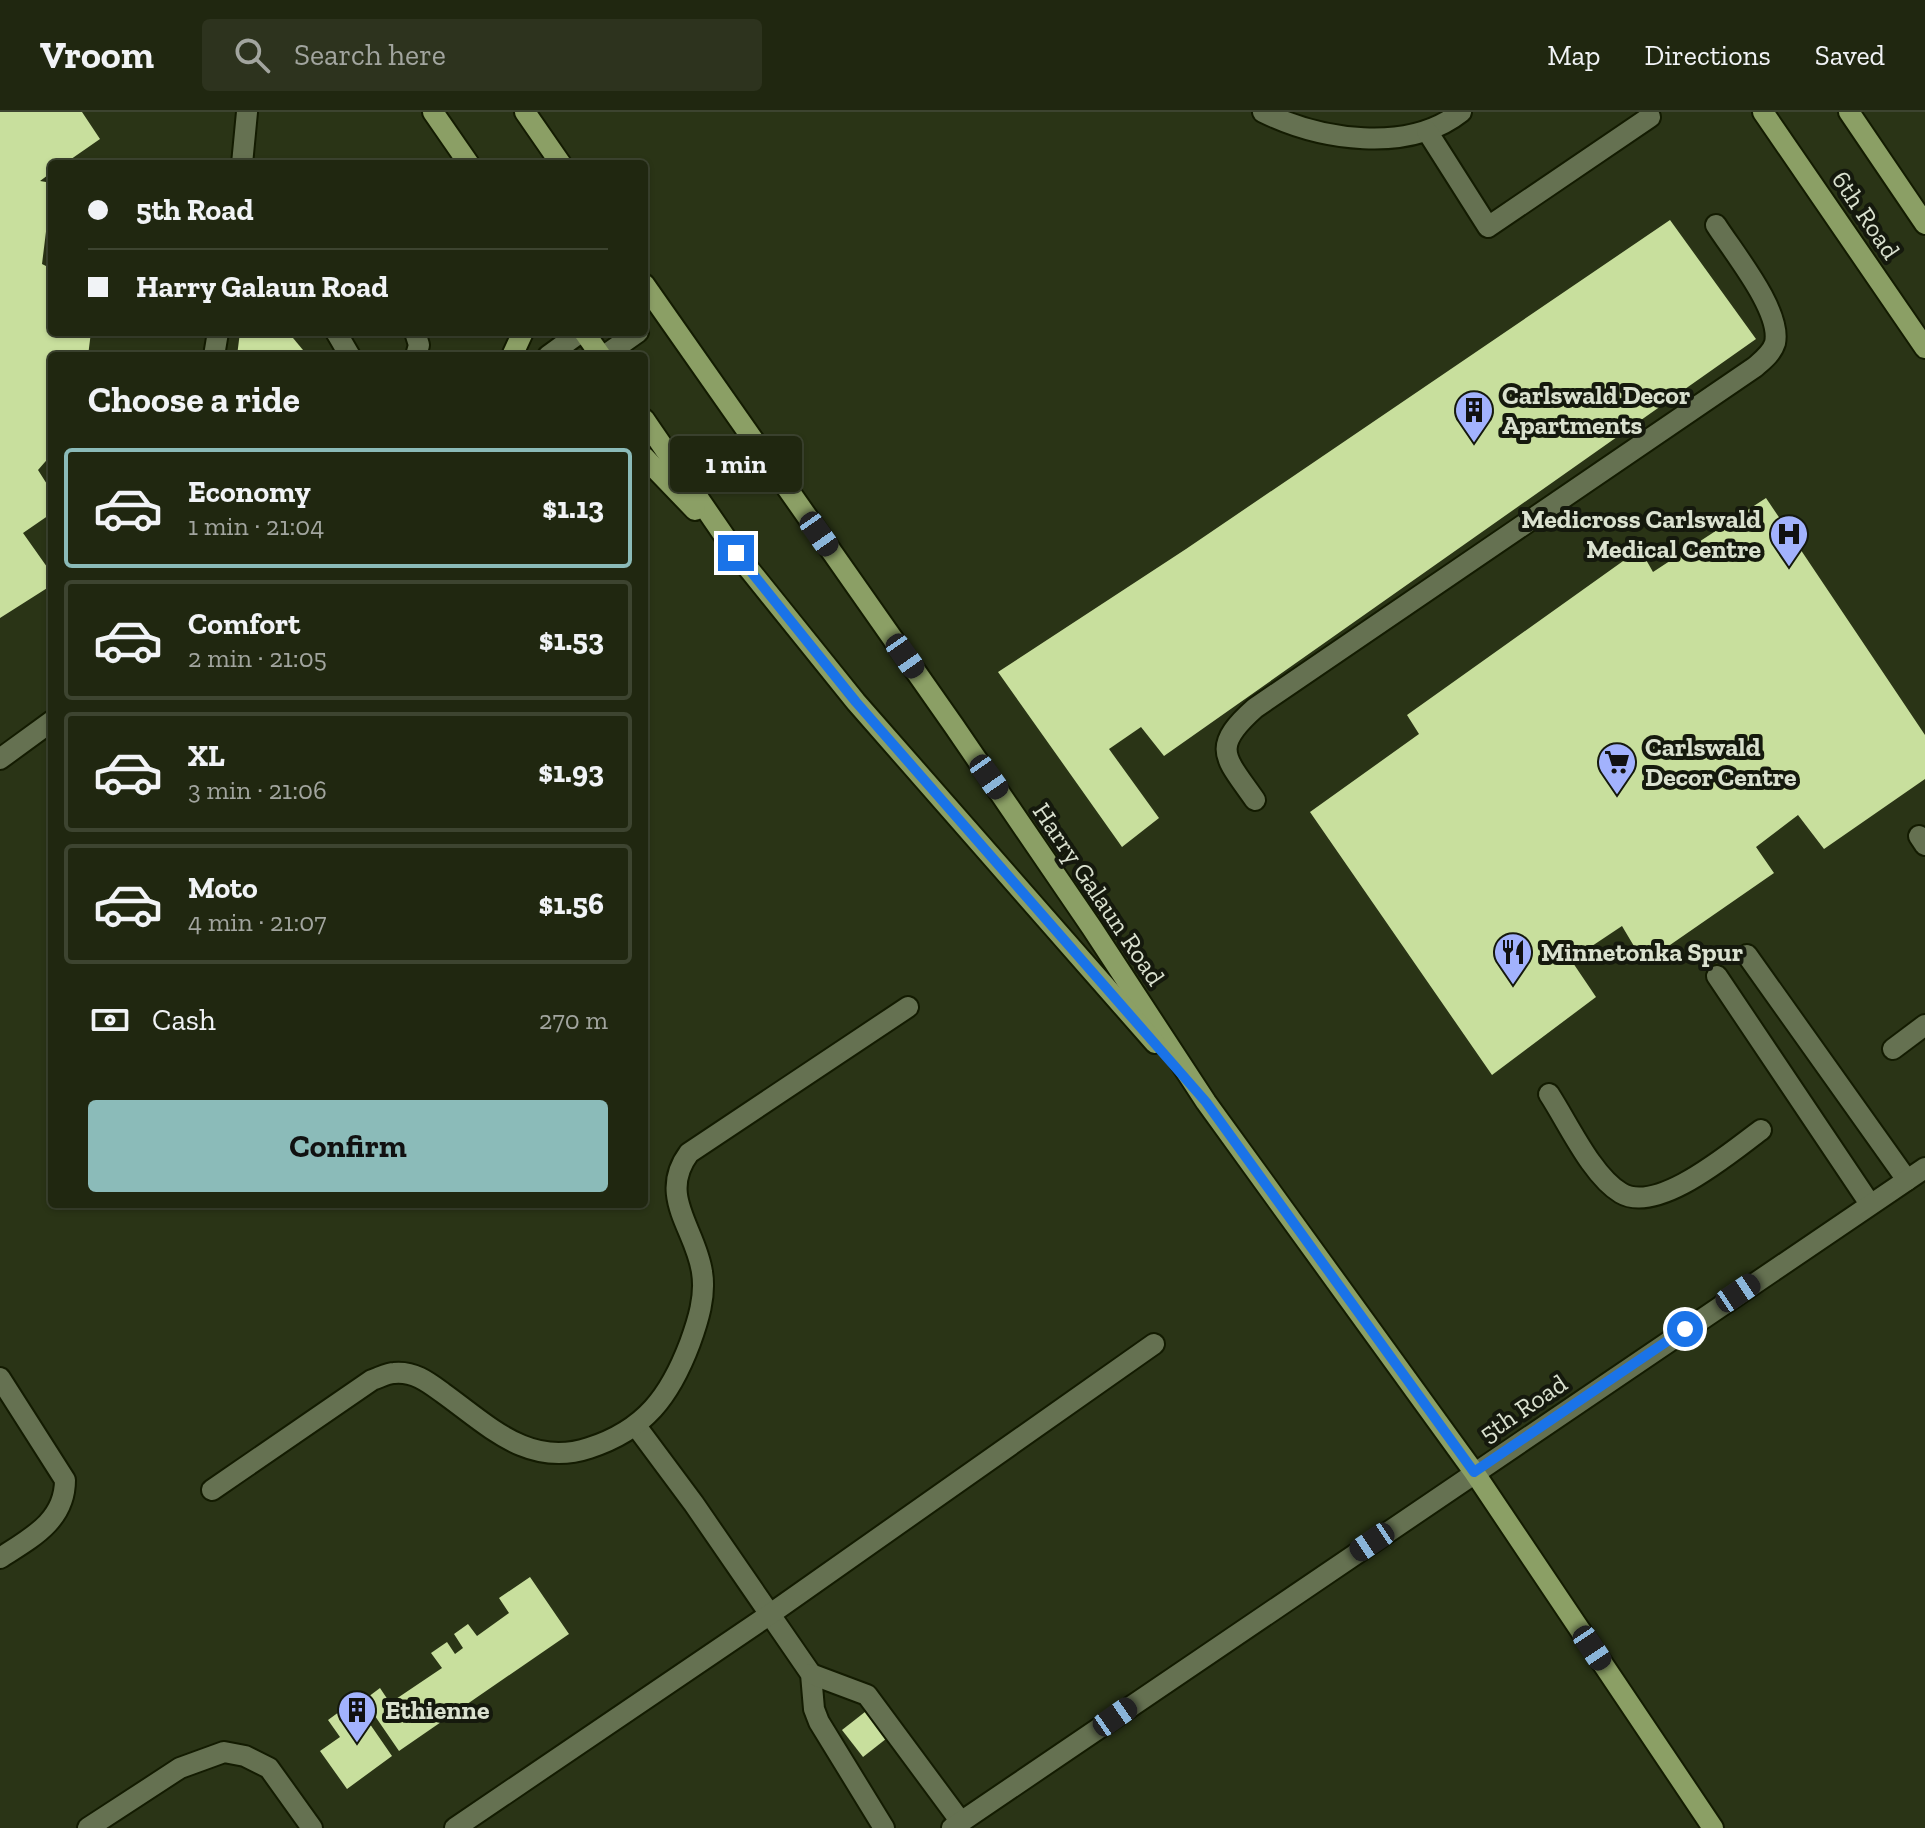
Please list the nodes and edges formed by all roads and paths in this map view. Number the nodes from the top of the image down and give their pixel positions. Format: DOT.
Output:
graph roads {
  1 [pos="247,112"];
  2 [pos="433,112"];
  3 [pos="525,112"];
  4 [pos="1263,112"];
  5 [pos="1461,112"];
  6 [pos="1763,112"];
  7 [pos="1849,112"];
  8 [pos="1650,117"];
  9 [pos="1427,131"];
  10 [pos="242,160"];
  11 [pos="466,160"];
  12 [pos="558,160"];
  13 [pos="1925,224"];
  14 [pos="1716,225"];
  15 [pos="648,292"];
  16 [pos="664,314"];
  17 [pos="648,325"];
  18 [pos="577,336"];
  19 [pos="586,336"];
  20 [pos="632,336"];
  21 [pos="1925,348"];
  22 [pos="554,352"];
  23 [pos="599,352"];
  24 [pos="608,352"];
  25 [pos="648,425"];
  26 [pos="648,461"];
  27 [pos="736,553"];
  28 [pos="48,724"];
  29 [pos="0,759"];
  30 [pos="1255,800"];
  31 [pos="1747,955"];
  32 [pos="1717,976"];
  33 [pos="908,1007"];
  34 [pos="1925,1025"];
  35 [pos="1893,1049"];
  36 [pos="1549,1094"];
  37 [pos="1206,1102"];
  38 [pos="1761,1130"];
  39 [pos="1925,1168"];
  40 [pos="1907,1180"];
  41 [pos="1870,1204"];
  42 [pos="1154,1344"];
  43 [pos="0,1378"];
  44 [pos="636,1426"];
  45 [pos="1474,1472"];
  46 [pos="212,1490"];
  47 [pos="0,1558"];
  48 [pos="769,1615"];
  49 [pos="811,1674"];
  50 [pos="957,1825"];
  51 [pos="88,1828"];
  52 [pos="312,1828"];
  53 [pos="455,1828"];
  54 [pos="884,1828"];
  55 [pos="1713,1828"];
  1 -- 10 [label="street"];
  2 -- 11 [label="main road"];
  3 -- 12 [label="main road"];
  4 -- 9 [label="street"];
  5 -- 9 [label="street"];
  6 -- 21 [label="main road, 6th Road"];
  7 -- 13 [label="main road, 6th Road"];
  8 -- 9 [label="street"];
  14 -- 30 [label="street"];
  15 -- 16 [label="main road, Harry Galaun Road"];
  16 -- 17 [label="street"];
  16 -- 37 [label="main road, Harry Galaun Road"];
  18 -- 22 [label="street"];
  19 -- 23 [label="main road"];
  20 -- 24 [label="street"];
  25 -- 27 [label="main road, Harry Galaun Road"];
  26 -- 27 [label="main road"];
  27 -- 37 [label="main road, Harry Galaun Road"];
  28 -- 29 [label="street"];
  31 -- 40 [label="street"];
  32 -- 41 [label="street"];
  33 -- 44 [label="street"];
  34 -- 35 [label="street"];
  36 -- 38 [label="street"];
  37 -- 45 [label="main road, Harry Galaun Road"];
  39 -- 40 [label="street, 5th Road"];
  40 -- 41 [label="street, 5th Road"];
  41 -- 45 [label="street, 5th Road"];
  42 -- 48 [label="street"];
  43 -- 47 [label="street"];
  44 -- 46 [label="street"];
  44 -- 48 [label="street"];
  45 -- 50 [label="street, 5th Road"];
  45 -- 55 [label="main road, Harry Galaun Road"];
  48 -- 49 [label="street"];
  48 -- 53 [label="street"];
  49 -- 50 [label="street"];
  49 -- 54 [label="street"];
  51 -- 52 [label="street"];
}
